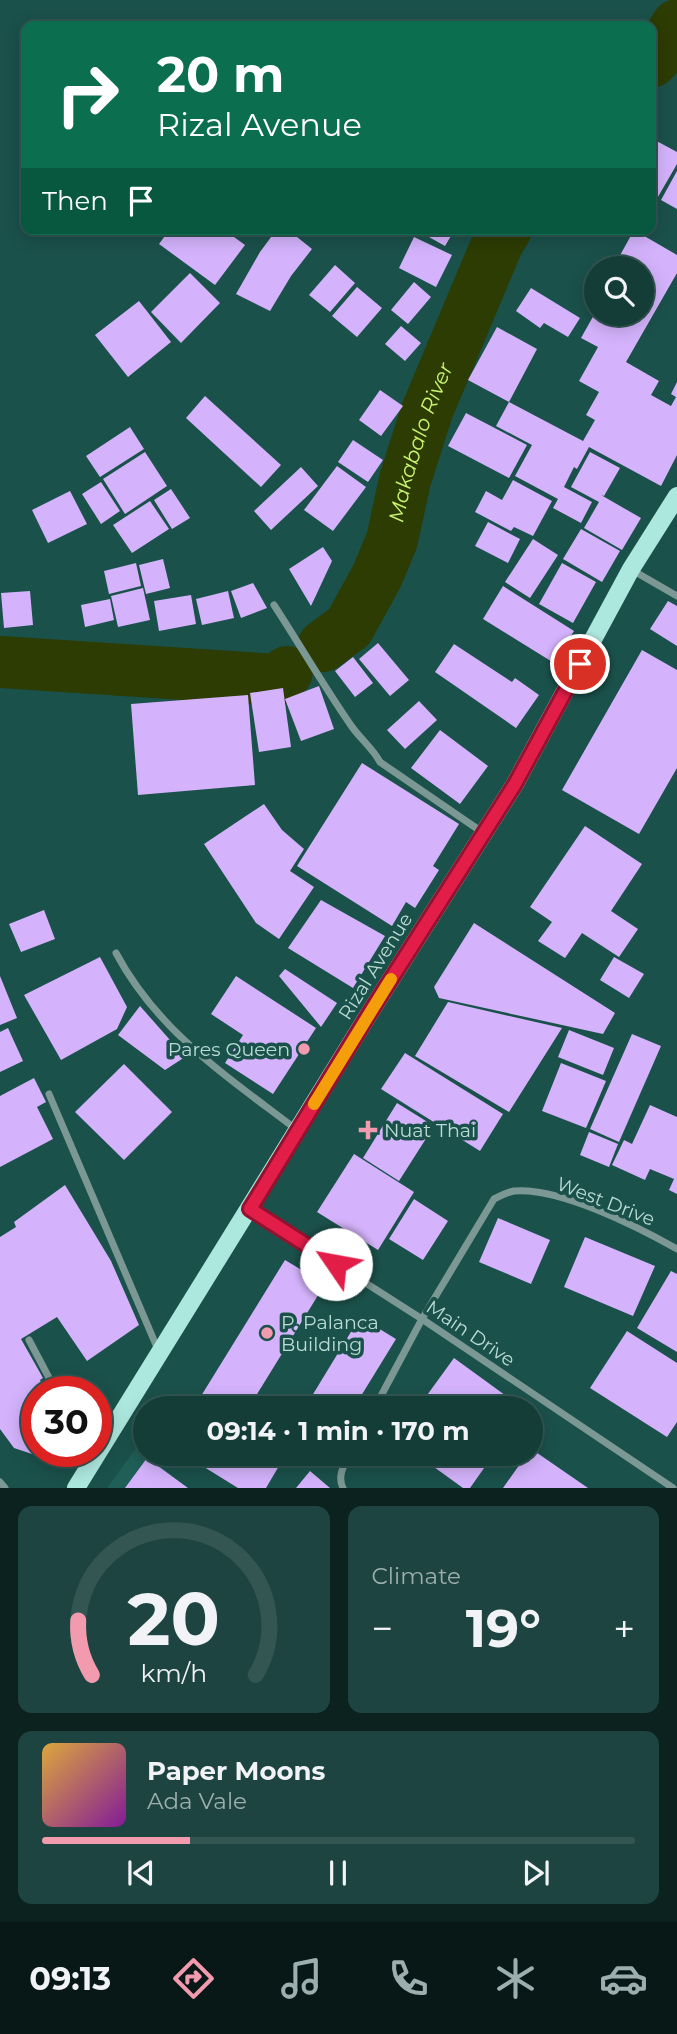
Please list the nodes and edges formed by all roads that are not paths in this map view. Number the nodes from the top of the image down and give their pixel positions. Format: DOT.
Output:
graph roads {
  1 [pos="677,496"];
  2 [pos="631,569"];
  3 [pos="677,596"];
  4 [pos="274,604"];
  5 [pos="484,834"];
  6 [pos="117,953"];
  7 [pos="49,1094"];
  8 [pos="298,1130"];
  9 [pos="250,1209"];
  10 [pos="677,1249"];
  11 [pos="422,1319"];
  12 [pos="29,1340"];
  13 [pos="159,1353"];
  14 [pos="48,1376"];
  15 [pos="381,1396"];
  16 [pos="112,1424"];
  17 [pos="345,1466"];
  18 [pos="86,1467"];
  19 [pos="0,1482"];
  20 [pos="5,1488"];
  21 [pos="76,1488"];
  22 [pos="342,1488"];
  23 [pos="673,1488"];
  1 -- 2 [label="main road, Rizal Avenue"];
  2 -- 3 [label="street"];
  2 -- 5 [label="main road, Rizal Avenue"];
  4 -- 5 [label="street"];
  5 -- 8 [label="main road, Rizal Avenue"];
  6 -- 8 [label="street"];
  7 -- 13 [label="street"];
  8 -- 9 [label="main road, Rizal Avenue"];
  9 -- 11 [label="street, Main Drive"];
  9 -- 13 [label="main road, Rizal Avenue"];
  10 -- 11 [label="street, West Drive"];
  11 -- 15 [label="street, West Drive"];
  11 -- 23 [label="street, Main Drive"];
  12 -- 14 [label="street"];
  13 -- 16 [label="main road, Rizal Avenue"];
  17 -- 22 [label="street"];
  18 -- 21 [label="main road, Rizal Avenue"];
  19 -- 20 [label="street"];
}
